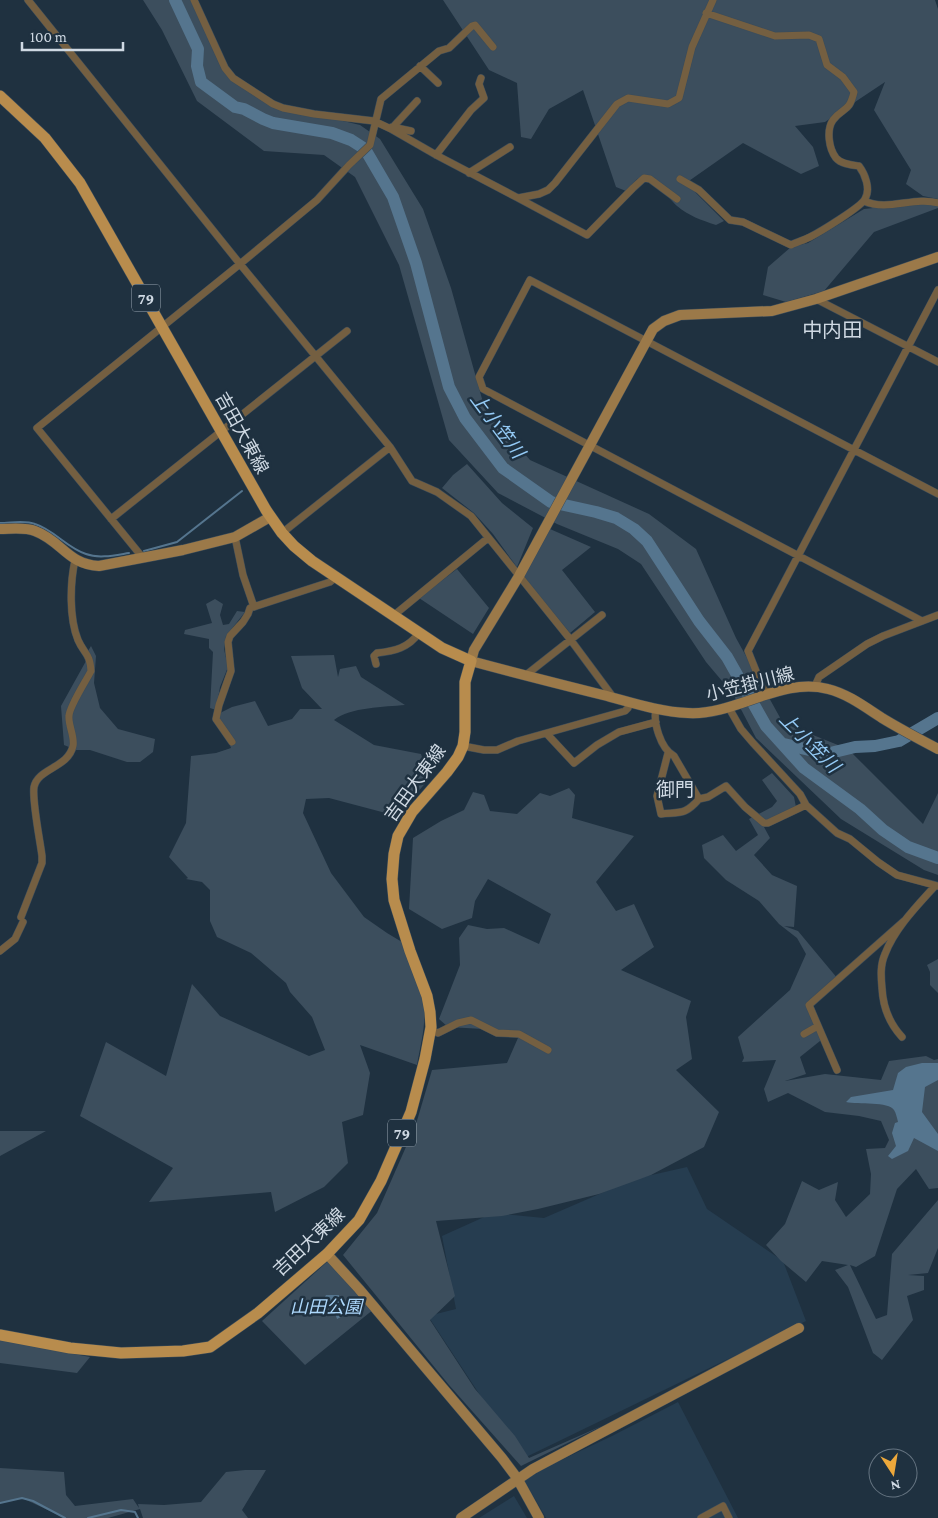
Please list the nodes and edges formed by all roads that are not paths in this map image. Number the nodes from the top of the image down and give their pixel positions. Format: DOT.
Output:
graph roads {
  1 [pos="28,0"];
  2 [pos="194,0"];
  3 [pos="714,0"];
  4 [pos="706,13"];
  5 [pos="493,47"];
  6 [pos="420,66"];
  7 [pos="481,78"];
  8 [pos="438,83"];
  9 [pos="0,96"];
  10 [pos="417,101"];
  11 [pos="374,121"];
  12 [pos="392,128"];
  13 [pos="411,131"];
  14 [pos="510,147"];
  15 [pos="436,155"];
  16 [pos="469,173"];
  17 [pos="680,179"];
  18 [pos="518,198"];
  19 [pos="677,199"];
  20 [pos="864,201"];
  21 [pos="938,203"];
  22 [pos="938,257"];
  23 [pos="240,264"];
  24 [pos="938,290"];
  25 [pos="816,298"];
  26 [pos="162,327"];
  27 [pos="347,332"];
  28 [pos="646,340"];
  29 [pos="909,346"];
  30 [pos="315,356"];
  31 [pos="938,362"];
  32 [pos="221,431"];
  33 [pos="590,445"];
  34 [pos="390,448"];
  35 [pos="854,450"];
  36 [pos="938,494"];
  37 [pos="270,518"];
  38 [pos="111,519"];
  39 [pos="0,529"];
  40 [pos="282,533"];
  41 [pos="235,537"];
  42 [pos="488,538"];
  43 [pos="798,556"];
  44 [pos="143,558"];
  45 [pos="75,560"];
  46 [pos="519,576"];
  47 [pos="336,577"];
  48 [pos="254,606"];
  49 [pos="602,615"];
  50 [pos="938,615"];
  51 [pos="393,616"];
  52 [pos="922,622"];
  53 [pos="419,633"];
  54 [pos="570,638"];
  55 [pos="470,661"];
  56 [pos="376,664"];
  57 [pos="526,675"];
  58 [pos="816,686"];
  59 [pos="769,695"];
  60 [pos="613,697"];
  61 [pos="630,702"];
  62 [pos="732,707"];
  63 [pos="656,708"];
  64 [pos="656,722"];
  65 [pos="547,734"];
  66 [pos="232,742"];
  67 [pos="463,746"];
  68 [pos="938,749"];
  69 [pos="668,753"];
  70 [pos="699,799"];
  71 [pos="806,805"];
  72 [pos="937,886"];
  73 [pos="904,921"];
  74 [pos="0,951"];
  75 [pos="818,1026"];
  76 [pos="430,1030"];
  77 [pos="804,1034"];
  78 [pos="902,1037"];
  79 [pos="548,1050"];
  80 [pos="837,1070"];
  81 [pos="327,1254"];
  82 [pos="799,1328"];
  83 [pos="0,1334"];
  84 [pos="518,1478"];
  85 [pos="461,1518"];
  86 [pos="539,1518"];
  87 [pos="701,1518"];
  88 [pos="729,1518"];
  1 -- 23 [label="street"];
  2 -- 11 [label="street"];
  3 -- 4 [label="street"];
  4 -- 18 [label="street"];
  4 -- 20 [label="street"];
  5 -- 6 [label="street"];
  6 -- 8 [label="street"];
  6 -- 11 [label="street"];
  7 -- 15 [label="street"];
  9 -- 26 [label="main road, 吉田大東線 / 79"];
  10 -- 12 [label="street"];
  11 -- 12 [label="street"];
  11 -- 23 [label="street"];
  12 -- 13 [label="street"];
  12 -- 15 [label="street"];
  14 -- 16 [label="street"];
  15 -- 16 [label="street"];
  16 -- 18 [label="street"];
  17 -- 20 [label="street"];
  18 -- 19 [label="street"];
  20 -- 21 [label="street"];
  22 -- 25 [label="street"];
  23 -- 26 [label="street"];
  23 -- 30 [label="street"];
  24 -- 29 [label="street"];
  25 -- 28 [label="street"];
  25 -- 29 [label="street"];
  26 -- 32 [label="main road, 吉田大東線 / 79"];
  26 -- 38 [label="street"];
  27 -- 30 [label="street"];
  28 -- 33 [label="street"];
  28 -- 33 [label="street"];
  28 -- 35 [label="street"];
  29 -- 31 [label="street"];
  29 -- 35 [label="street"];
  30 -- 32 [label="street"];
  30 -- 34 [label="street"];
  32 -- 37 [label="main road, 吉田大東線 / 79"];
  32 -- 38 [label="street"];
  33 -- 43 [label="street"];
  33 -- 46 [label="street"];
  34 -- 40 [label="street"];
  34 -- 42 [label="street"];
  35 -- 36 [label="street"];
  35 -- 43 [label="street"];
  37 -- 40 [label="main road, 吉田大東線 / 79"];
  37 -- 41 [label="street"];
  38 -- 44 [label="street"];
  39 -- 45 [label="street"];
  40 -- 47 [label="main road, 吉田大東線 / 79"];
  41 -- 44 [label="street"];
  41 -- 48 [label="street"];
  42 -- 46 [label="street"];
  42 -- 51 [label="street"];
  43 -- 52 [label="street"];
  43 -- 59 [label="street"];
  44 -- 45 [label="street"];
  45 -- 74 [label="street"];
  46 -- 54 [label="street"];
  46 -- 55 [label="street"];
  47 -- 48 [label="street"];
  47 -- 51 [label="main road, 吉田大東線 / 79"];
  48 -- 66 [label="street"];
  49 -- 54 [label="street"];
  50 -- 52 [label="street"];
  51 -- 53 [label="main road, 吉田大東線 / 79"];
  52 -- 58 [label="street"];
  53 -- 55 [label="main road, 吉田大東線 / 79"];
  53 -- 56 [label="street"];
  54 -- 57 [label="street"];
  54 -- 60 [label="street"];
  55 -- 57 [label="street, 小笠掛川線"];
  55 -- 67 [label="main road, 吉田大東線 / 79"];
  57 -- 60 [label="street, 小笠掛川線"];
  58 -- 59 [label="street, 小笠掛川線"];
  58 -- 68 [label="street, 小笠掛川線"];
  59 -- 62 [label="street, 小笠掛川線"];
  60 -- 61 [label="street, 小笠掛川線"];
  61 -- 63 [label="street, 小笠掛川線"];
  61 -- 65 [label="street"];
  62 -- 63 [label="street, 小笠掛川線"];
  62 -- 71 [label="street"];
  63 -- 64 [label="street"];
  64 -- 65 [label="street"];
  64 -- 69 [label="street"];
  65 -- 67 [label="street"];
  67 -- 76 [label="main road, 吉田大東線 / 79"];
  69 -- 70 [label="street"];
  69 -- 70 [label="street"];
  70 -- 71 [label="street"];
  71 -- 72 [label="street"];
  72 -- 73 [label="street"];
  73 -- 75 [label="street"];
  73 -- 78 [label="street"];
  75 -- 77 [label="street"];
  75 -- 80 [label="street"];
  76 -- 79 [label="street"];
  76 -- 81 [label="main road, 吉田大東線 / 79"];
  81 -- 83 [label="main road, 吉田大東線 / 79"];
  81 -- 84 [label="street"];
  82 -- 84 [label="street"];
  84 -- 85 [label="street"];
  84 -- 86 [label="street"];
  87 -- 88 [label="street"];
}
